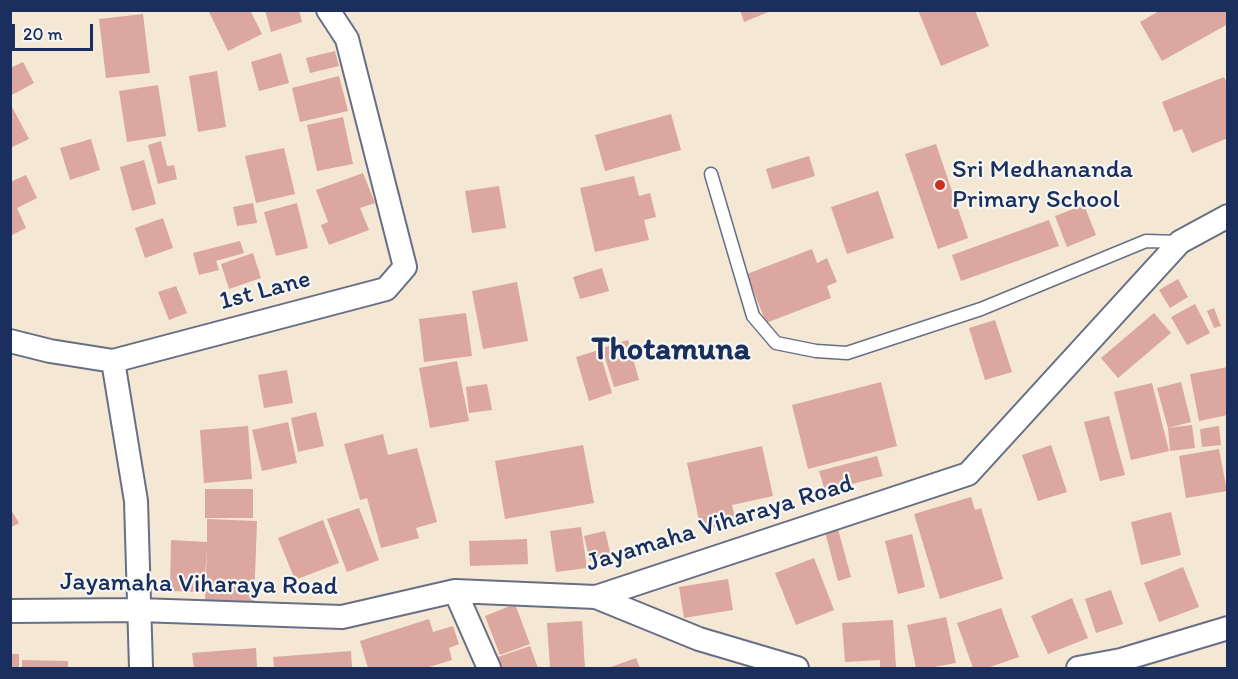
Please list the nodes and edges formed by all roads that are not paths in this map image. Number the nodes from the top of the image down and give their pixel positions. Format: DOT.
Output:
graph roads {
  1 [pos="328,10"];
  2 [pos="711,174"];
  3 [pos="1227,216"];
  4 [pos="1180,242"];
  5 [pos="10,341"];
  6 [pos="113,361"];
  7 [pos="455,591"];
  8 [pos="596,597"];
  9 [pos="139,610"];
  10 [pos="10,612"];
  11 [pos="1227,628"];
  12 [pos="141,669"];
  13 [pos="489,669"];
  14 [pos="796,669"];
  15 [pos="1078,669"];
  1 -- 6 [label="street, 1st Lane"];
  2 -- 4 [label="lane"];
  3 -- 4 [label="street, Jayamaha Viharaya Road"];
  4 -- 8 [label="street, Jayamaha Viharaya Road"];
  5 -- 6 [label="street"];
  6 -- 9 [label="street"];
  7 -- 8 [label="street, Jayamaha Viharaya Road"];
  7 -- 9 [label="street, Jayamaha Viharaya Road"];
  7 -- 13 [label="street"];
  8 -- 14 [label="street"];
  9 -- 10 [label="street, Jayamaha Viharaya Road"];
  9 -- 12 [label="street"];
  11 -- 15 [label="street"];
}
